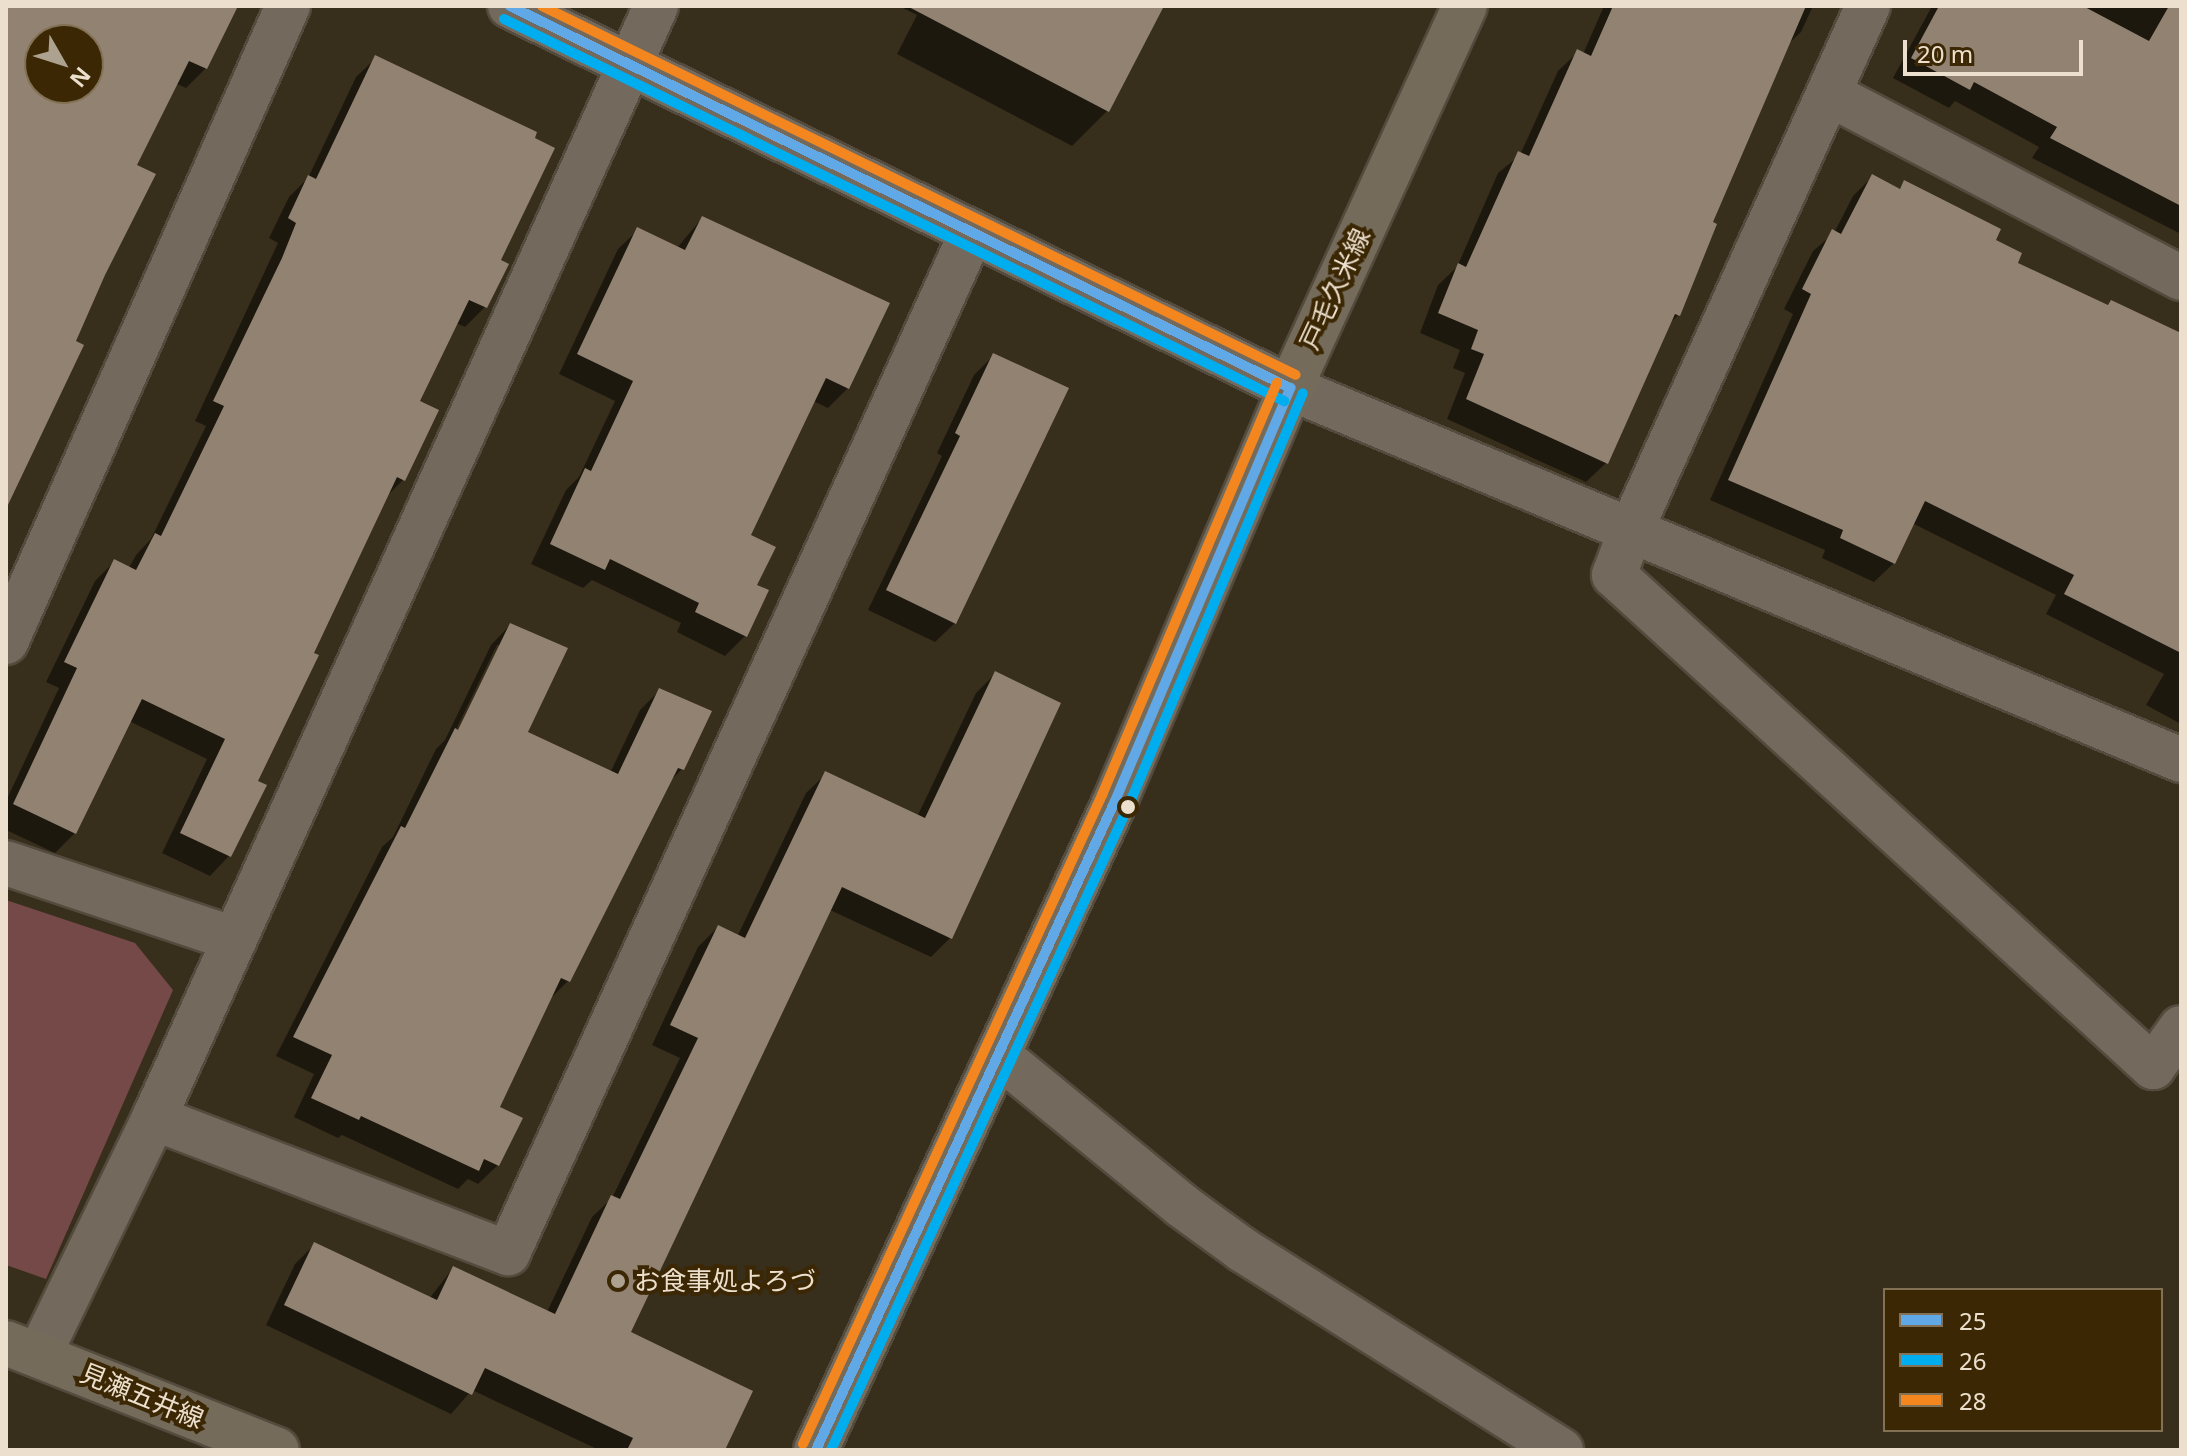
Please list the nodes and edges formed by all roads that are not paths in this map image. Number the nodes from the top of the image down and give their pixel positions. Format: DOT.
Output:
graph roads {
  1 [pos="288,6"];
  2 [pos="510,6"];
  3 [pos="656,6"];
  4 [pos="1465,6"];
  5 [pos="1868,6"];
  6 [pos="630,65"];
  7 [pos="1829,94"];
  8 [pos="972,232"];
  9 [pos="2181,278"];
  10 [pos="1290,388"];
  11 [pos="1631,530"];
  12 [pos="6,642"];
  13 [pos="2181,760"];
  14 [pos="6,863"];
  15 [pos="235,939"];
  16 [pos="2181,1028"];
  17 [pos="998,1055"];
  18 [pos="154,1118"];
  19 [pos="23,1349"];
  20 [pos="277,1450"];
  21 [pos="816,1450"];
  22 [pos="1561,1450"];
  1 -- 12 [label="street"];
  2 -- 6 [label="street"];
  3 -- 6 [label="street"];
  4 -- 10 [label="main road, 戸毛久米線"];
  5 -- 7 [label="street"];
  6 -- 8 [label="street"];
  6 -- 15 [label="street"];
  7 -- 9 [label="street"];
  7 -- 11 [label="street"];
  8 -- 10 [label="street"];
  8 -- 18 [label="street"];
  10 -- 11 [label="street"];
  10 -- 17 [label="main road, 戸毛久米線"];
  11 -- 13 [label="street"];
  11 -- 16 [label="street"];
  14 -- 15 [label="street"];
  15 -- 18 [label="street"];
  17 -- 21 [label="main road, 戸毛久米線"];
  17 -- 22 [label="street"];
  18 -- 19 [label="street"];
  19 -- 20 [label="main road, 見瀬五井線"];
}
